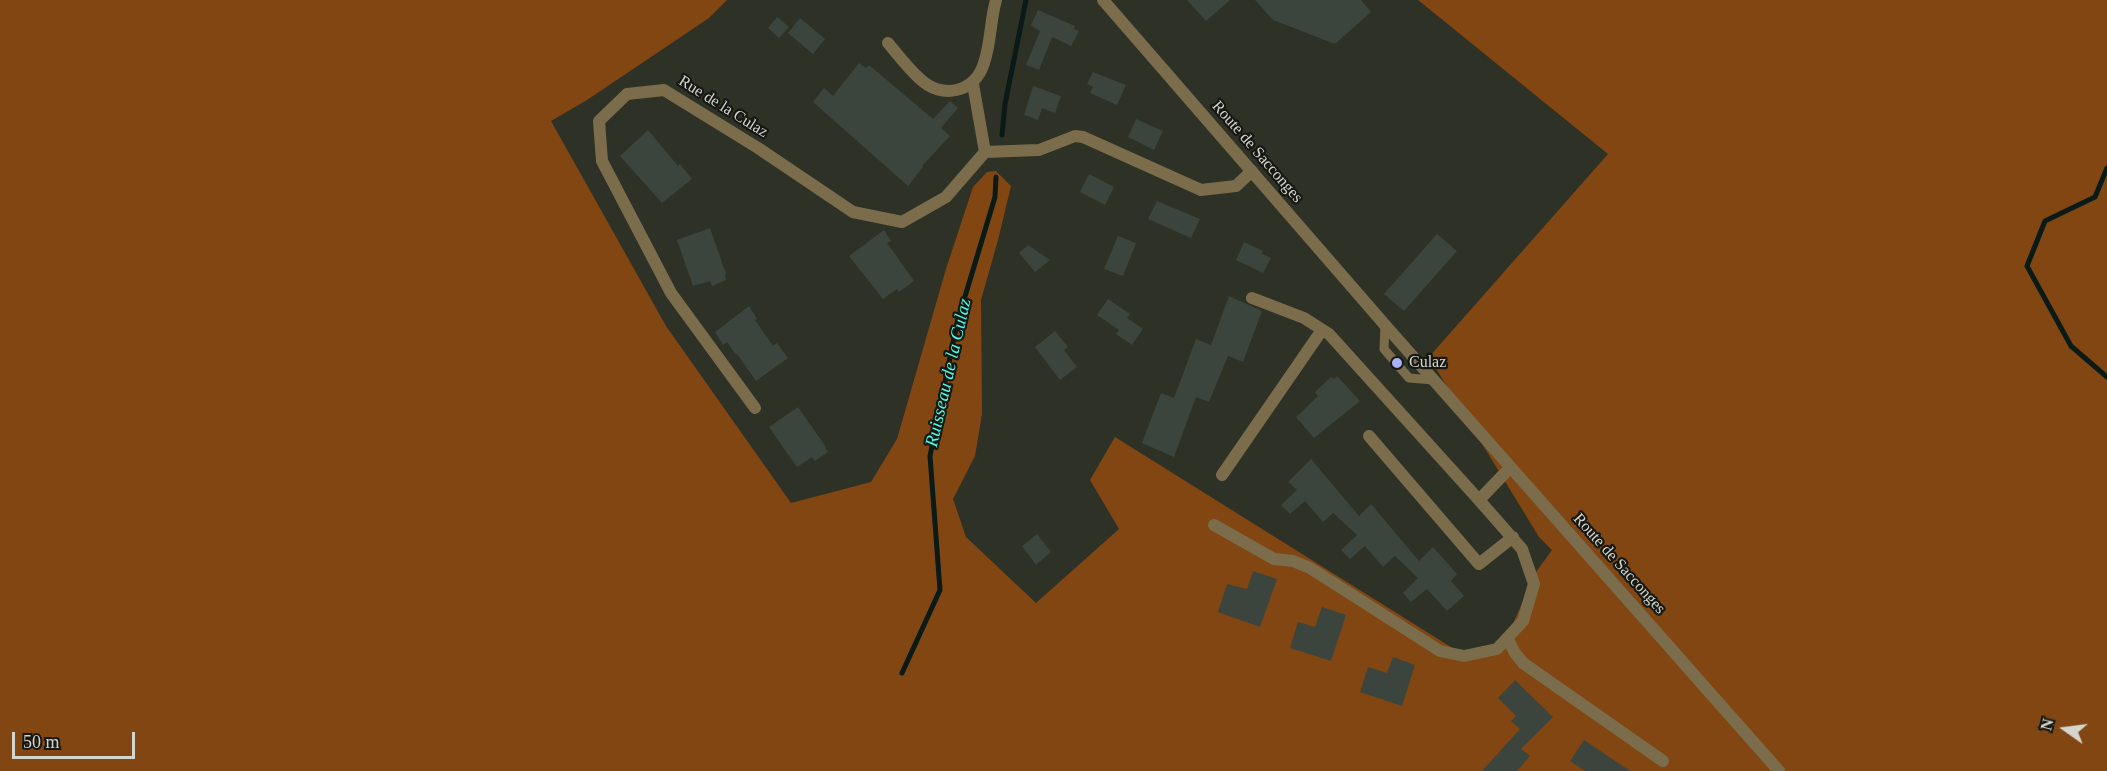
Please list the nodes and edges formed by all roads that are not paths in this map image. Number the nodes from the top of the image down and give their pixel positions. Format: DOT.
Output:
graph roads {
  1 [pos="996,0"];
  2 [pos="1103,0"];
  3 [pos="888,44"];
  4 [pos="973,84"];
  5 [pos="985,152"];
  6 [pos="1252,171"];
  7 [pos="1252,298"];
  8 [pos="1322,330"];
  9 [pos="754,408"];
  10 [pos="1369,436"];
  11 [pos="1504,473"];
  12 [pos="1222,475"];
  13 [pos="1479,500"];
  14 [pos="1214,525"];
  15 [pos="1513,537"];
  16 [pos="1507,638"];
  17 [pos="1663,761"];
  18 [pos="1779,771"];
  1 -- 4 [label="street"];
  2 -- 6 [label="street, Route de Sacconges"];
  3 -- 4 [label="street"];
  4 -- 5 [label="street"];
  5 -- 6 [label="street"];
  5 -- 9 [label="street, Rue de la Culaz"];
  6 -- 18 [label="street, Route de Sacconges"];
  7 -- 8 [label="street"];
  8 -- 12 [label="street"];
  8 -- 13 [label="street"];
  10 -- 15 [label="street"];
  11 -- 13 [label="street"];
  13 -- 15 [label="street"];
  14 -- 16 [label="street"];
  15 -- 16 [label="street"];
  16 -- 17 [label="street"];
}
